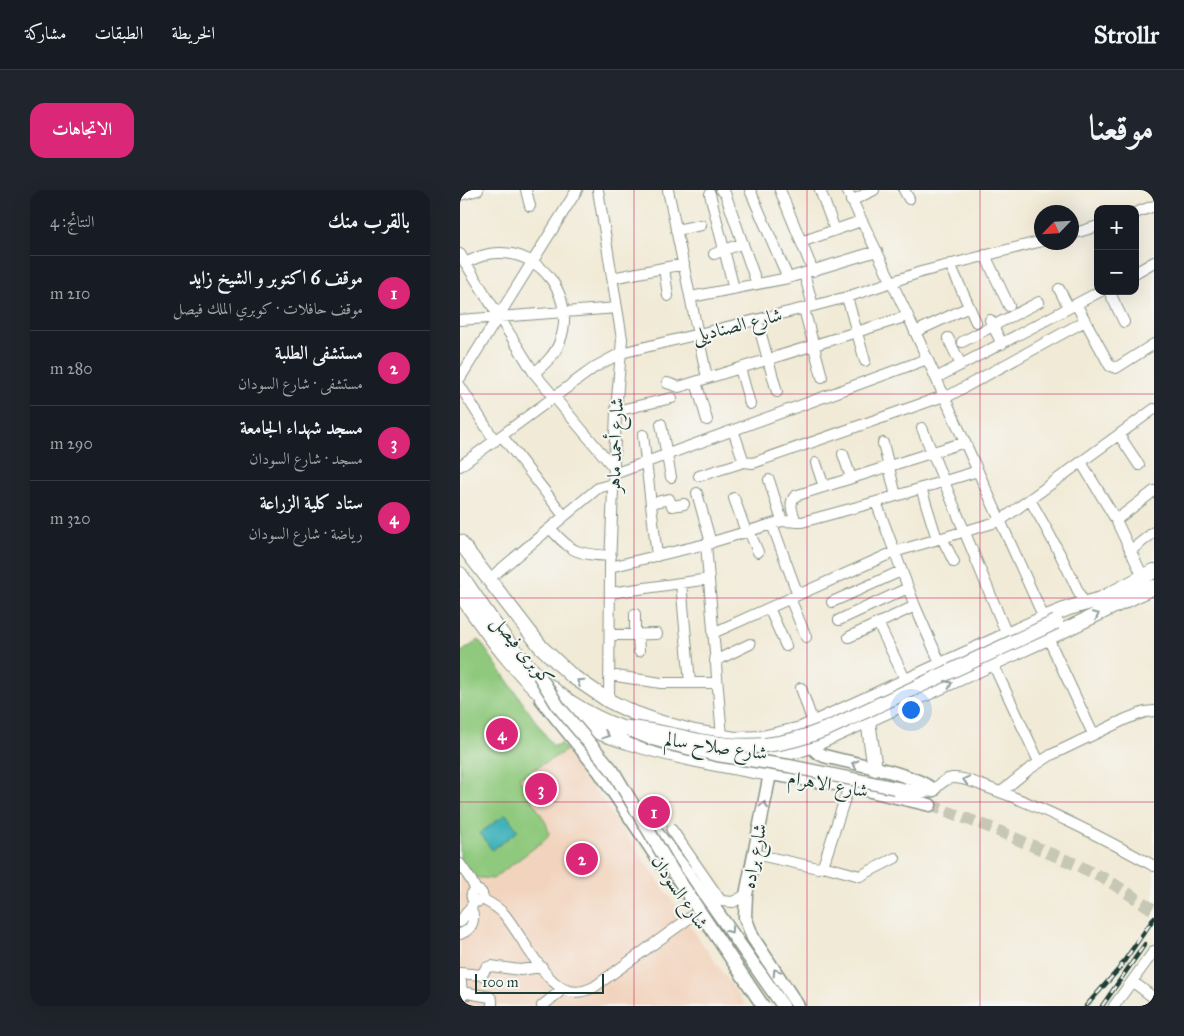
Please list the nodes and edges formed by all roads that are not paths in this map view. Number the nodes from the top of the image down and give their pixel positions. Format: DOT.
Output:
graph roads {
  1 [pos="478,190"];
  2 [pos="526,190"];
  3 [pos="577,190"];
  4 [pos="599,190"];
  5 [pos="668,190"];
  6 [pos="721,190"];
  7 [pos="750,190"];
  8 [pos="780,190"];
  9 [pos="820,190"];
  10 [pos="847,190"];
  11 [pos="874,190"];
  12 [pos="462,193"];
  13 [pos="851,201"];
  14 [pos="530,206"];
  15 [pos="1154,206"];
  16 [pos="1139,212"];
  17 [pos="861,221"];
  18 [pos="701,225"];
  19 [pos="1094,227"];
  20 [pos="676,230"];
  21 [pos="835,230"];
  22 [pos="1079,232"];
  23 [pos="801,242"];
  24 [pos="743,243"];
  25 [pos="1034,244"];
  26 [pos="724,250"];
  27 [pos="877,252"];
  28 [pos="714,254"];
  29 [pos="985,255"];
  30 [pos="463,258"];
  31 [pos="532,261"];
  32 [pos="1154,262"];
  33 [pos="684,264"];
  34 [pos="950,264"];
  35 [pos="664,268"];
  36 [pos="1139,270"];
  37 [pos="808,272"];
  38 [pos="612,278"];
  39 [pos="788,278"];
  40 [pos="891,282"];
  41 [pos="757,284"];
  42 [pos="734,288"];
  43 [pos="1059,289"];
  44 [pos="1094,295"];
  45 [pos="1110,295"];
  46 [pos="668,296"];
  47 [pos="691,297"];
  48 [pos="847,297"];
  49 [pos="1038,302"];
  50 [pos="1008,306"];
  51 [pos="1073,306"];
  52 [pos="969,307"];
  53 [pos="617,308"];
  54 [pos="809,308"];
  55 [pos="565,313"];
  56 [pos="908,316"];
  57 [pos="498,317"];
  58 [pos="460,320"];
  59 [pos="757,320"];
  60 [pos="1085,321"];
  61 [pos="976,322"];
  62 [pos="1124,322"];
  63 [pos="992,323"];
  64 [pos="857,332"];
  65 [pos="915,332"];
  66 [pos="699,335"];
  67 [pos="948,338"];
  68 [pos="962,342"];
  69 [pos="1002,344"];
  70 [pos="1154,344"];
  71 [pos="813,345"];
  72 [pos="621,353"];
  73 [pos="768,359"];
  74 [pos="927,359"];
  75 [pos="865,361"];
  76 [pos="961,365"];
  77 [pos="740,368"];
  78 [pos="534,373"];
  79 [pos="822,377"];
  80 [pos="460,378"];
  81 [pos="707,378"];
  82 [pos="936,378"];
  83 [pos="696,382"];
  84 [pos="667,383"];
  85 [pos="460,386"];
  86 [pos="778,392"];
  87 [pos="945,397"];
  88 [pos="553,398"];
  89 [pos="672,398"];
  90 [pos="750,404"];
  91 [pos="1154,409"];
  92 [pos="616,411"];
  93 [pos="707,420"];
  94 [pos="661,424"];
  95 [pos="922,428"];
  96 [pos="733,430"];
  97 [pos="643,435"];
  98 [pos="1119,435"];
  99 [pos="499,438"];
  100 [pos="965,442"];
  101 [pos="883,443"];
  102 [pos="933,453"];
  103 [pos="668,454"];
  104 [pos="843,454"];
  105 [pos="647,462"];
  106 [pos="744,462"];
  107 [pos="1081,462"];
  108 [pos="816,463"];
  109 [pos="1139,465"];
  110 [pos="460,466"];
  111 [pos="889,467"];
  112 [pos="978,471"];
  113 [pos="613,476"];
  114 [pos="699,476"];
  115 [pos="671,477"];
  116 [pos="851,478"];
  117 [pos="769,480"];
  118 [pos="944,481"];
  119 [pos="824,486"];
  120 [pos="920,488"];
  121 [pos="1154,491"];
  122 [pos="697,493"];
  123 [pos="896,496"];
  124 [pos="734,498"];
  125 [pos="1030,500"];
  126 [pos="876,502"];
  127 [pos="652,503"];
  128 [pos="684,504"];
  129 [pos="564,516"];
  130 [pos="1000,520"];
  131 [pos="1116,520"];
  132 [pos="777,522"];
  133 [pos="796,522"];
  134 [pos="550,528"];
  135 [pos="748,531"];
  136 [pos="965,531"];
  137 [pos="1154,532"];
  138 [pos="940,538"];
  139 [pos="460,542"];
  140 [pos="709,544"];
  141 [pos="1130,551"];
  142 [pos="758,552"];
  143 [pos="894,552"];
  144 [pos="610,556"];
  145 [pos="657,556"];
  146 [pos="954,562"];
  147 [pos="610,567"];
  148 [pos="460,569"];
  149 [pos="901,571"];
  150 [pos="460,574"];
  151 [pos="1148,574"];
  152 [pos="489,579"];
  153 [pos="709,579"];
  154 [pos="680,583"];
  155 [pos="1154,586"];
  156 [pos="908,588"];
  157 [pos="610,593"];
  158 [pos="460,594"];
  159 [pos="794,597"];
  160 [pos="1101,600"];
  161 [pos="832,602"];
  162 [pos="1084,604"];
  163 [pos="915,606"];
  164 [pos="769,608"];
  165 [pos="635,614"];
  166 [pos="839,620"];
  167 [pos="1050,620"];
  168 [pos="878,623"];
  169 [pos="713,633"];
  170 [pos="637,634"];
  171 [pos="656,634"];
  172 [pos="610,635"];
  173 [pos="1007,635"];
  174 [pos="806,637"];
  175 [pos="849,637"];
  176 [pos="1048,638"];
  177 [pos="750,644"];
  178 [pos="786,646"];
  179 [pos="638,651"];
  180 [pos="715,661"];
  181 [pos="993,664"];
  182 [pos="941,665"];
  183 [pos="610,676"];
  184 [pos="534,679"];
  185 [pos="906,681"];
  186 [pos="690,683"];
  187 [pos="717,683"];
  188 [pos="800,688"];
  189 [pos="885,691"];
  190 [pos="549,701"];
  191 [pos="609,701"];
  192 [pos="858,703"];
  193 [pos="573,705"];
  194 [pos="1154,711"];
  195 [pos="885,713"];
  196 [pos="868,721"];
  197 [pos="813,723"];
  198 [pos="627,728"];
  199 [pos="1093,734"];
  200 [pos="647,736"];
  201 [pos="722,737"];
  202 [pos="811,746"];
  203 [pos="657,751"];
  204 [pos="1039,762"];
  205 [pos="875,769"];
  206 [pos="599,771"];
  207 [pos="770,774"];
  208 [pos="849,786"];
  209 [pos="934,790"];
  210 [pos="1000,792"];
  211 [pos="930,805"];
  212 [pos="672,830"];
  213 [pos="754,854"];
  214 [pos="895,858"];
  215 [pos="460,864"];
  216 [pos="823,866"];
  217 [pos="1154,866"];
  218 [pos="746,895"];
  219 [pos="476,900"];
  220 [pos="695,914"];
  221 [pos="460,922"];
  222 [pos="460,934"];
  223 [pos="1154,951"];
  224 [pos="542,967"];
  225 [pos="460,974"];
  226 [pos="1132,981"];
  227 [pos="563,989"];
  228 [pos="461,997"];
  229 [pos="1154,998"];
  230 [pos="781,1003"];
  231 [pos="1118,1004"];
  232 [pos="492,1006"];
  233 [pos="542,1006"];
  234 [pos="757,1006"];
  235 [pos="763,1006"];
  236 [pos="798,1006"];
  1 -- 12 [label="street"];
  2 -- 14 [label="street"];
  3 -- 31 [label="street"];
  4 -- 38 [label="street, شارع أحمد ماهر"];
  5 -- 20 [label="street"];
  6 -- 24 [label="street"];
  6 -- 26 [label="street"];
  7 -- 39 [label="street"];
  8 -- 23 [label="street"];
  9 -- 21 [label="street"];
  10 -- 13 [label="street"];
  11 -- 13 [label="street"];
  13 -- 17 [label="street"];
  15 -- 16 [label="street"];
  17 -- 21 [label="street"];
  17 -- 27 [label="street"];
  18 -- 20 [label="street"];
  19 -- 22 [label="street"];
  20 -- 33 [label="street"];
  21 -- 23 [label="street"];
  23 -- 37 [label="street"];
  24 -- 26 [label="street"];
  24 -- 41 [label="street"];
  25 -- 29 [label="street, شارع الصناديلى"];
  26 -- 28 [label="street"];
  26 -- 42 [label="street"];
  27 -- 37 [label="street"];
  27 -- 40 [label="street"];
  29 -- 34 [label="street, شارع الصناديلى"];
  29 -- 50 [label="street"];
  30 -- 31 [label="street"];
  30 -- 57 [label="street"];
  31 -- 55 [label="street"];
  31 -- 57 [label="street"];
  32 -- 36 [label="street"];
  33 -- 35 [label="street"];
  33 -- 47 [label="street"];
  34 -- 40 [label="street, شارع الصناديلى"];
  34 -- 52 [label="street"];
  35 -- 38 [label="street"];
  35 -- 46 [label="street"];
  37 -- 39 [label="street"];
  37 -- 54 [label="street"];
  38 -- 53 [label="street, شارع أحمد ماهر"];
  39 -- 41 [label="street"];
  40 -- 48 [label="street, شارع الصناديلى"];
  40 -- 56 [label="street"];
  41 -- 42 [label="street"];
  42 -- 47 [label="street"];
  43 -- 51 [label="street"];
  44 -- 51 [label="street"];
  45 -- 62 [label="street"];
  47 -- 66 [label="street"];
  48 -- 54 [label="street, شارع الصناديلى"];
  48 -- 64 [label="street"];
  49 -- 63 [label="street"];
  51 -- 60 [label="street"];
  51 -- 69 [label="street"];
  52 -- 61 [label="street"];
  52 -- 65 [label="street"];
  53 -- 55 [label="street"];
  53 -- 72 [label="street, شارع أحمد ماهر"];
  54 -- 59 [label="street, شارع الصناديلى"];
  54 -- 71 [label="street"];
  55 -- 57 [label="street"];
  55 -- 78 [label="street"];
  56 -- 64 [label="street"];
  56 -- 65 [label="street"];
  57 -- 58 [label="street"];
  57 -- 78 [label="street"];
  57 -- 80 [label="street"];
  59 -- 66 [label="street, شارع الصناديلى"];
  59 -- 73 [label="street"];
  60 -- 70 [label="street"];
  60 -- 87 [label="street"];
  63 -- 68 [label="street"];
  63 -- 69 [label="street"];
  64 -- 71 [label="street"];
  64 -- 75 [label="street"];
  65 -- 74 [label="street"];
  66 -- 72 [label="street, شارع الصناديلى"];
  66 -- 81 [label="street"];
  67 -- 76 [label="street"];
  69 -- 76 [label="street"];
  71 -- 73 [label="street"];
  71 -- 79 [label="street"];
  72 -- 88 [label="street, شارع الصناديلى"];
  72 -- 92 [label="street, شارع أحمد ماهر"];
  73 -- 77 [label="street"];
  73 -- 86 [label="street"];
  74 -- 82 [label="street"];
  74 -- 96 [label="street"];
  76 -- 82 [label="street"];
  77 -- 81 [label="street"];
  77 -- 90 [label="street"];
  78 -- 88 [label="street"];
  81 -- 83 [label="street"];
  82 -- 87 [label="street"];
  83 -- 84 [label="street"];
  83 -- 93 [label="street"];
  85 -- 99 [label="street"];
  87 -- 100 [label="street"];
  87 -- 106 [label="street"];
  88 -- 99 [label="street, شارع الصناديلى"];
  88 -- 113 [label="street"];
  89 -- 92 [label="street"];
  91 -- 98 [label="street"];
  92 -- 113 [label="street, شارع أحمد ماهر"];
  94 -- 103 [label="street"];
  95 -- 102 [label="street"];
  96 -- 103 [label="street"];
  96 -- 106 [label="street"];
  97 -- 105 [label="street"];
  98 -- 107 [label="street"];
  98 -- 109 [label="street"];
  99 -- 110 [label="street, شارع الصناديلى"];
  99 -- 129 [label="street"];
  100 -- 102 [label="street"];
  100 -- 112 [label="street"];
  101 -- 111 [label="street"];
  102 -- 111 [label="street"];
  102 -- 118 [label="street"];
  103 -- 105 [label="street"];
  103 -- 115 [label="street"];
  104 -- 116 [label="street"];
  105 -- 113 [label="street"];
  105 -- 127 [label="street"];
  106 -- 114 [label="street"];
  107 -- 125 [label="street"];
  107 -- 131 [label="street"];
  108 -- 119 [label="street"];
  111 -- 116 [label="street"];
  111 -- 123 [label="street"];
  112 -- 118 [label="street"];
  112 -- 130 [label="street"];
  113 -- 129 [label="street"];
  113 -- 144 [label="street, شارع أحمد ماهر"];
  116 -- 119 [label="street"];
  117 -- 132 [label="street"];
  118 -- 120 [label="street"];
  118 -- 136 [label="street"];
  119 -- 133 [label="street"];
  120 -- 123 [label="street"];
  120 -- 138 [label="street"];
  121 -- 131 [label="street"];
  122 -- 140 [label="street"];
  123 -- 126 [label="street"];
  124 -- 135 [label="street"];
  125 -- 130 [label="street"];
  125 -- 162 [label="street"];
  126 -- 133 [label="street"];
  126 -- 143 [label="street"];
  127 -- 128 [label="street"];
  127 -- 145 [label="street"];
  129 -- 134 [label="street"];
  130 -- 136 [label="street"];
  130 -- 167 [label="street"];
  131 -- 141 [label="street"];
  132 -- 133 [label="street"];
  132 -- 135 [label="street"];
  132 -- 159 [label="street"];
  134 -- 144 [label="street"];
  134 -- 152 [label="street"];
  135 -- 140 [label="street"];
  135 -- 142 [label="street"];
  136 -- 138 [label="street"];
  136 -- 173 [label="street"];
  137 -- 141 [label="street"];
  138 -- 143 [label="street"];
  138 -- 146 [label="street"];
  139 -- 152 [label="highway"];
  140 -- 145 [label="street"];
  140 -- 153 [label="street"];
  141 -- 151 [label="street"];
  143 -- 149 [label="street"];
  143 -- 159 [label="street"];
  144 -- 147 [label="street, شارع أحمد ماهر"];
  145 -- 147 [label="street"];
  147 -- 157 [label="street, شارع أحمد ماهر"];
  148 -- 184 [label="highway, كوبرى فيصل"];
  149 -- 156 [label="street"];
  149 -- 161 [label="street"];
  150 -- 193 [label="highway, شارع صلاح سالم"];
  151 -- 160 [label="highway, شارع صلاح سالم"];
  191 -- 152 [label="highway, one-way"];
  153 -- 154 [label="street"];
  153 -- 169 [label="street"];
  154 -- 157 [label="street"];
  154 -- 186 [label="street"];
  176 -- 155 [label="highway, شارع صلاح سالم, one-way"];
  156 -- 163 [label="street"];
  156 -- 166 [label="street"];
  157 -- 172 [label="street, شارع أحمد ماهر"];
  158 -- 184 [label="highway, شارع الاهرام"];
  159 -- 164 [label="street"];
  159 -- 174 [label="street"];
  160 -- 162 [label="highway, شارع صلاح سالم"];
  160 -- 167 [label="highway"];
  162 -- 167 [label="highway, شارع صلاح سالم"];
  163 -- 168 [label="street"];
  163 -- 182 [label="street"];
  164 -- 169 [label="street"];
  164 -- 178 [label="street"];
  165 -- 170 [label="street"];
  167 -- 173 [label="highway, شارع صلاح سالم"];
  167 -- 198 [label="highway, كوبرى فيصل, bridge"];
  168 -- 175 [label="street"];
  168 -- 185 [label="street"];
  169 -- 180 [label="street"];
  170 -- 171 [label="street"];
  170 -- 172 [label="street"];
  170 -- 179 [label="street"];
  172 -- 183 [label="street, شارع أحمد ماهر"];
  173 -- 182 [label="highway, شارع صلاح سالم"];
  176 -- 181 [label="highway, شارع صلاح سالم"];
  176 -- 199 [label="street"];
  177 -- 180 [label="street"];
  180 -- 187 [label="street"];
  195 -- 181 [label="highway, شارع صلاح سالم, one-way"];
  181 -- 204 [label="street"];
  182 -- 185 [label="highway, شارع صلاح سالم"];
  183 -- 186 [label="street"];
  183 -- 191 [label="street, شارع أحمد ماهر"];
  184 -- 190 [label="highway, شارع الاهرام"];
  184 -- 198 [label="highway, كوبرى فيصل, bridge"];
  184 -- 206 [label="main road, شارع السودان"];
  184 -- 235 [label="main road, bridge"];
  185 -- 189 [label="highway, شارع صلاح سالم"];
  186 -- 187 [label="street"];
  187 -- 201 [label="street"];
  188 -- 197 [label="street"];
  189 -- 192 [label="highway, شارع صلاح سالم"];
  189 -- 195 [label="highway"];
  190 -- 193 [label="highway"];
  190 -- 203 [label="highway, شارع الاهرام, one-way"];
  191 -- 201 [label="highway"];
  192 -- 196 [label="highway"];
  192 -- 197 [label="highway, شارع صلاح سالم"];
  193 -- 200 [label="highway, شارع صلاح سالم"];
  194 -- 199 [label="street"];
  195 -- 196 [label="highway, شارع صلاح سالم"];
  196 -- 202 [label="highway, شارع صلاح سالم"];
  196 -- 205 [label="highway"];
  197 -- 201 [label="highway, شارع صلاح سالم"];
  198 -- 209 [label="main road, bridge"];
  199 -- 204 [label="street"];
  200 -- 202 [label="highway, شارع صلاح سالم"];
  200 -- 203 [label="highway"];
  205 -- 202 [label="main road, شارع الاهرام, one-way"];
  203 -- 207 [label="highway, شارع الاهرام"];
  204 -- 210 [label="street"];
  205 -- 209 [label="main road, شارع الاهرام"];
  206 -- 220 [label="main road, شارع السودان"];
  206 -- 230 [label="main road, one-way"];
  207 -- 208 [label="main road, شارع الاهرام"];
  213 -- 207 [label="main road, شارع براده, one-way"];
  208 -- 211 [label="main road, شارع الاهرام"];
  208 -- 216 [label="street"];
  210 -- 209 [label="street, one-way"];
  210 -- 217 [label="street"];
  212 -- 218 [label="street"];
  213 -- 216 [label="street"];
  213 -- 218 [label="main road, شارع براده"];
  214 -- 216 [label="street"];
  215 -- 219 [label="street"];
  236 -- 218 [label="main road, شارع براده, one-way"];
  219 -- 221 [label="street"];
  219 -- 222 [label="street"];
  219 -- 224 [label="street"];
  220 -- 227 [label="street"];
  220 -- 234 [label="main road, شارع السودان"];
  223 -- 226 [label="street"];
  224 -- 225 [label="street"];
  224 -- 227 [label="street"];
  225 -- 228 [label="street"];
  226 -- 229 [label="street"];
  226 -- 231 [label="street"];
  227 -- 233 [label="street"];
  228 -- 232 [label="street"];
}
